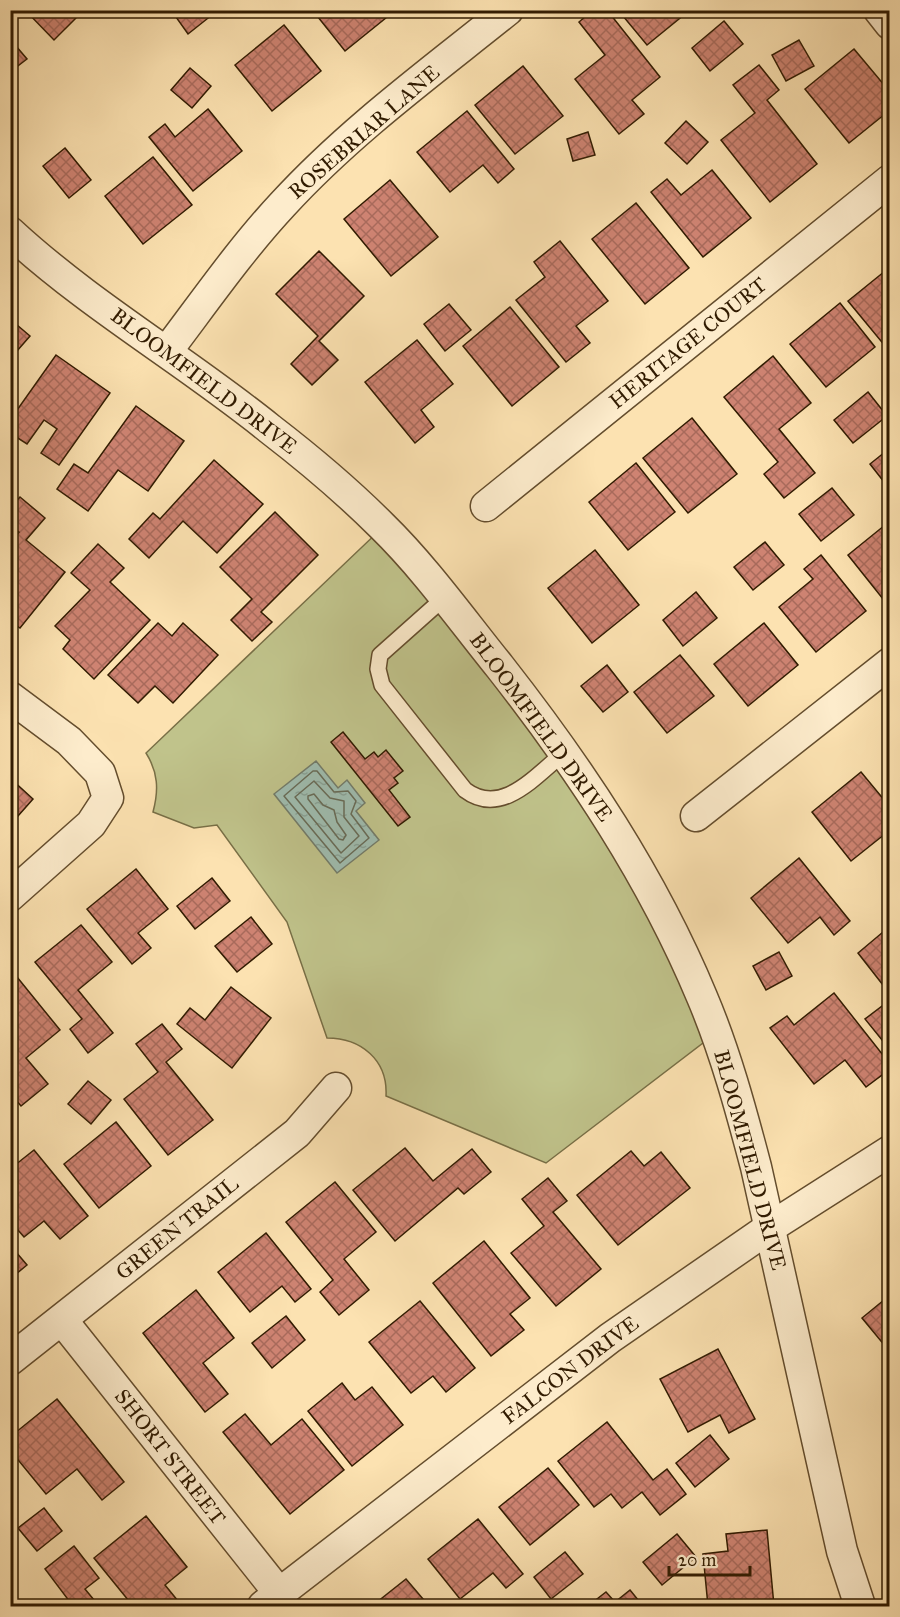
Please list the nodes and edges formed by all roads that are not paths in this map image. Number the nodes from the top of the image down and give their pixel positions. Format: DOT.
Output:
graph roads {
  1 [pos="508,10"];
  2 [pos="879,10"];
  3 [pos="890,24"];
  4 [pos="890,180"];
  5 [pos="10,232"];
  6 [pos="167,351"];
  7 [pos="486,506"];
  8 [pos="444,598"];
  9 [pos="890,663"];
  10 [pos="10,697"];
  11 [pos="565,752"];
  12 [pos="696,816"];
  13 [pos="10,896"];
  14 [pos="336,1088"];
  15 [pos="887,1158"];
  16 [pos="769,1228"];
  17 [pos="62,1320"];
  18 [pos="10,1360"];
  19 [pos="271,1600"];
  20 [pos="860,1606"];
  1 -- 6 [label="street, ROSEBRIAR LANE"];
  2 -- 3 [label="street"];
  4 -- 7 [label="street, HERITAGE COURT"];
  5 -- 6 [label="street, BLOOMFIELD DRIVE"];
  6 -- 8 [label="street, BLOOMFIELD DRIVE"];
  8 -- 11 [label="street, BLOOMFIELD DRIVE"];
  8 -- 11 [label="lane"];
  9 -- 12 [label="street"];
  10 -- 13 [label="street"];
  11 -- 16 [label="street, BLOOMFIELD DRIVE"];
  14 -- 17 [label="street, GREEN TRAIL"];
  15 -- 16 [label="street, FALCON DRIVE"];
  16 -- 19 [label="street, FALCON DRIVE"];
  16 -- 20 [label="street, BLOOMFIELD DRIVE"];
  17 -- 18 [label="street, GREEN TRAIL"];
  17 -- 19 [label="street, SHORT STREET"];
}
